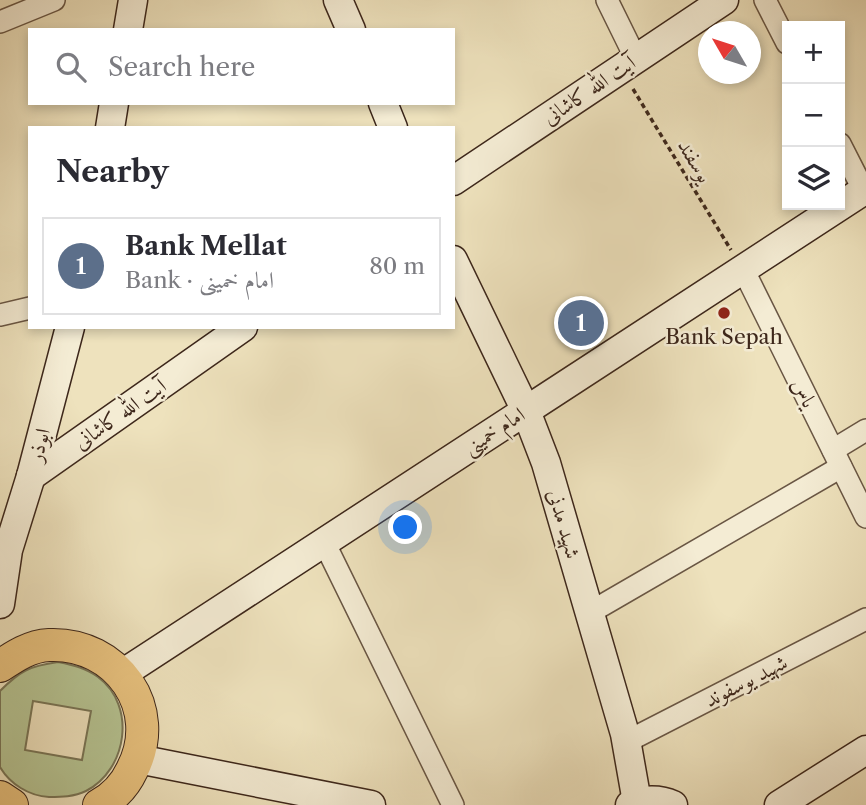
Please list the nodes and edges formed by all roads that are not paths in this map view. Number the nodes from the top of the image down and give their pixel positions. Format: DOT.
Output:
graph roads {
  1 [pos="54,0"];
  2 [pos="133,0"];
  3 [pos="338,0"];
  4 [pos="607,0"];
  5 [pos="724,0"];
  6 [pos="765,0"];
  7 [pos="0,22"];
  8 [pos="128,28"];
  9 [pos="350,28"];
  10 [pos="782,33"];
  11 [pos="628,64"];
  12 [pos="114,105"];
  13 [pos="384,105"];
  14 [pos="110,126"];
  15 [pos="392,126"];
  16 [pos="842,147"];
  17 [pos="455,180"];
  18 [pos="865,191"];
  19 [pos="455,264"];
  20 [pos="743,269"];
  21 [pos="28,308"];
  22 [pos="0,315"];
  23 [pos="69,329"];
  24 [pos="240,329"];
  25 [pos="526,411"];
  26 [pos="866,430"];
  27 [pos="837,458"];
  28 [pos="31,476"];
  29 [pos="866,517"];
  30 [pos="324,542"];
  31 [pos="1,590"];
  32 [pos="589,613"];
  33 [pos="866,619"];
  34 [pos="0,666"];
  35 [pos="122,674"];
  36 [pos="626,742"];
  37 [pos="866,750"];
  38 [pos="138,759"];
  39 [pos="0,797"];
  40 [pos="634,804"];
  41 [pos="12,805"];
  42 [pos="99,805"];
  43 [pos="371,805"];
  44 [pos="453,805"];
  45 [pos="673,805"];
  46 [pos="779,805"];
  1 -- 7 [label="street"];
  2 -- 8 [label="main road"];
  3 -- 9 [label="main road"];
  4 -- 11 [label="street"];
  5 -- 11 [label="main road, آیت الله کاشانی"];
  6 -- 10 [label="street"];
  11 -- 17 [label="main road, آیت الله کاشانی"];
  12 -- 14 [label="main road"];
  13 -- 15 [label="main road"];
  16 -- 18 [label="street"];
  18 -- 20 [label="main road, امام خمینی"];
  19 -- 25 [label="main road, شهید مدنی"];
  20 -- 25 [label="main road, امام خمینی"];
  20 -- 27 [label="street, یاس"];
  21 -- 22 [label="street"];
  23 -- 28 [label="main road, ابوذر"];
  24 -- 28 [label="main road, آیت الله کاشانی"];
  25 -- 30 [label="main road, امام خمینی"];
  25 -- 32 [label="main road, شهید مدنی"];
  26 -- 27 [label="street"];
  27 -- 29 [label="street, یاس"];
  27 -- 32 [label="street"];
  28 -- 31 [label="main road, ابوذر"];
  30 -- 35 [label="main road, امام خمینی"];
  30 -- 44 [label="street"];
  32 -- 36 [label="main road, شهید مدنی"];
  33 -- 36 [label="street, شهید یوسفوند"];
  34 -- 35 [label="main road"];
  35 -- 38 [label="main road"];
  36 -- 40 [label="main road, شهید مدنی"];
  37 -- 46 [label="main road"];
  38 -- 42 [label="main road"];
  38 -- 43 [label="main road"];
  39 -- 41 [label="main road"];
  40 -- 45 [label="main road"];
}
